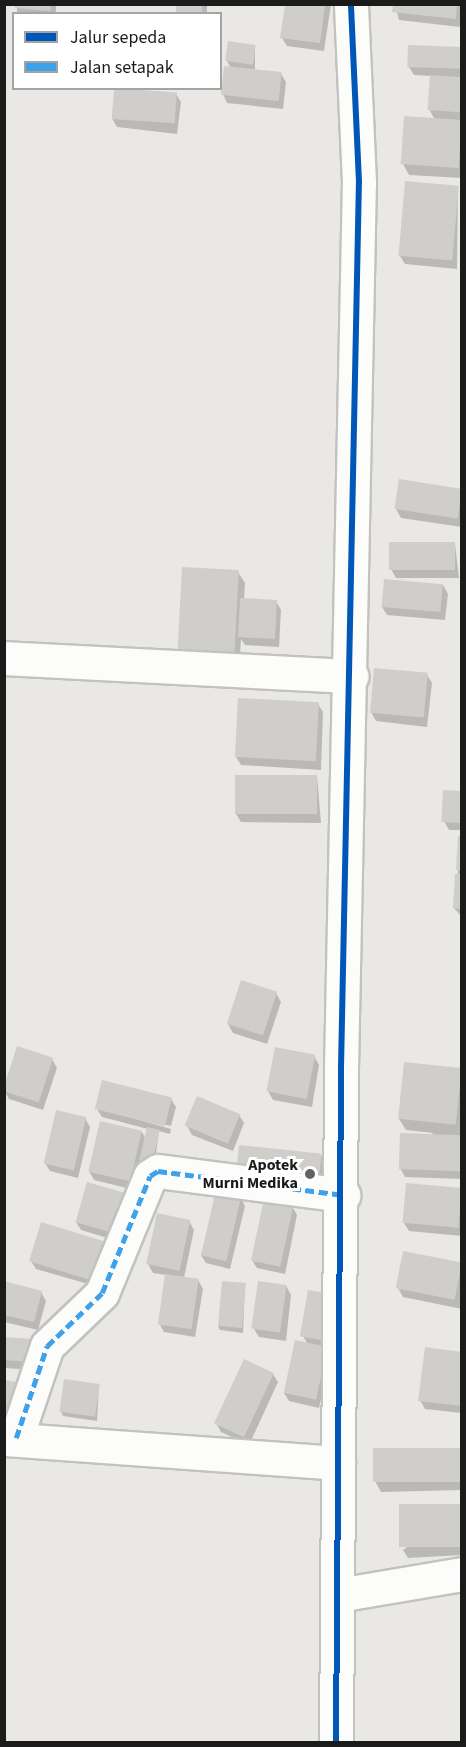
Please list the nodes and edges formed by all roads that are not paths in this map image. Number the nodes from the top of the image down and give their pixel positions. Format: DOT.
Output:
graph roads {
  1 [pos="351,4"];
  2 [pos="4,658"];
  3 [pos="352,676"];
  4 [pos="343,1195"];
  5 [pos="10,1438"];
  6 [pos="338,1463"];
  7 [pos="462,1574"];
  8 [pos="338,1595"];
  9 [pos="336,1743"];
  1 -- 3 [label="street"];
  2 -- 3 [label="street"];
  3 -- 4 [label="street"];
  4 -- 5 [label="street"];
  4 -- 6 [label="street"];
  5 -- 6 [label="street"];
  6 -- 8 [label="street"];
  7 -- 8 [label="street"];
  8 -- 9 [label="street"];
}
